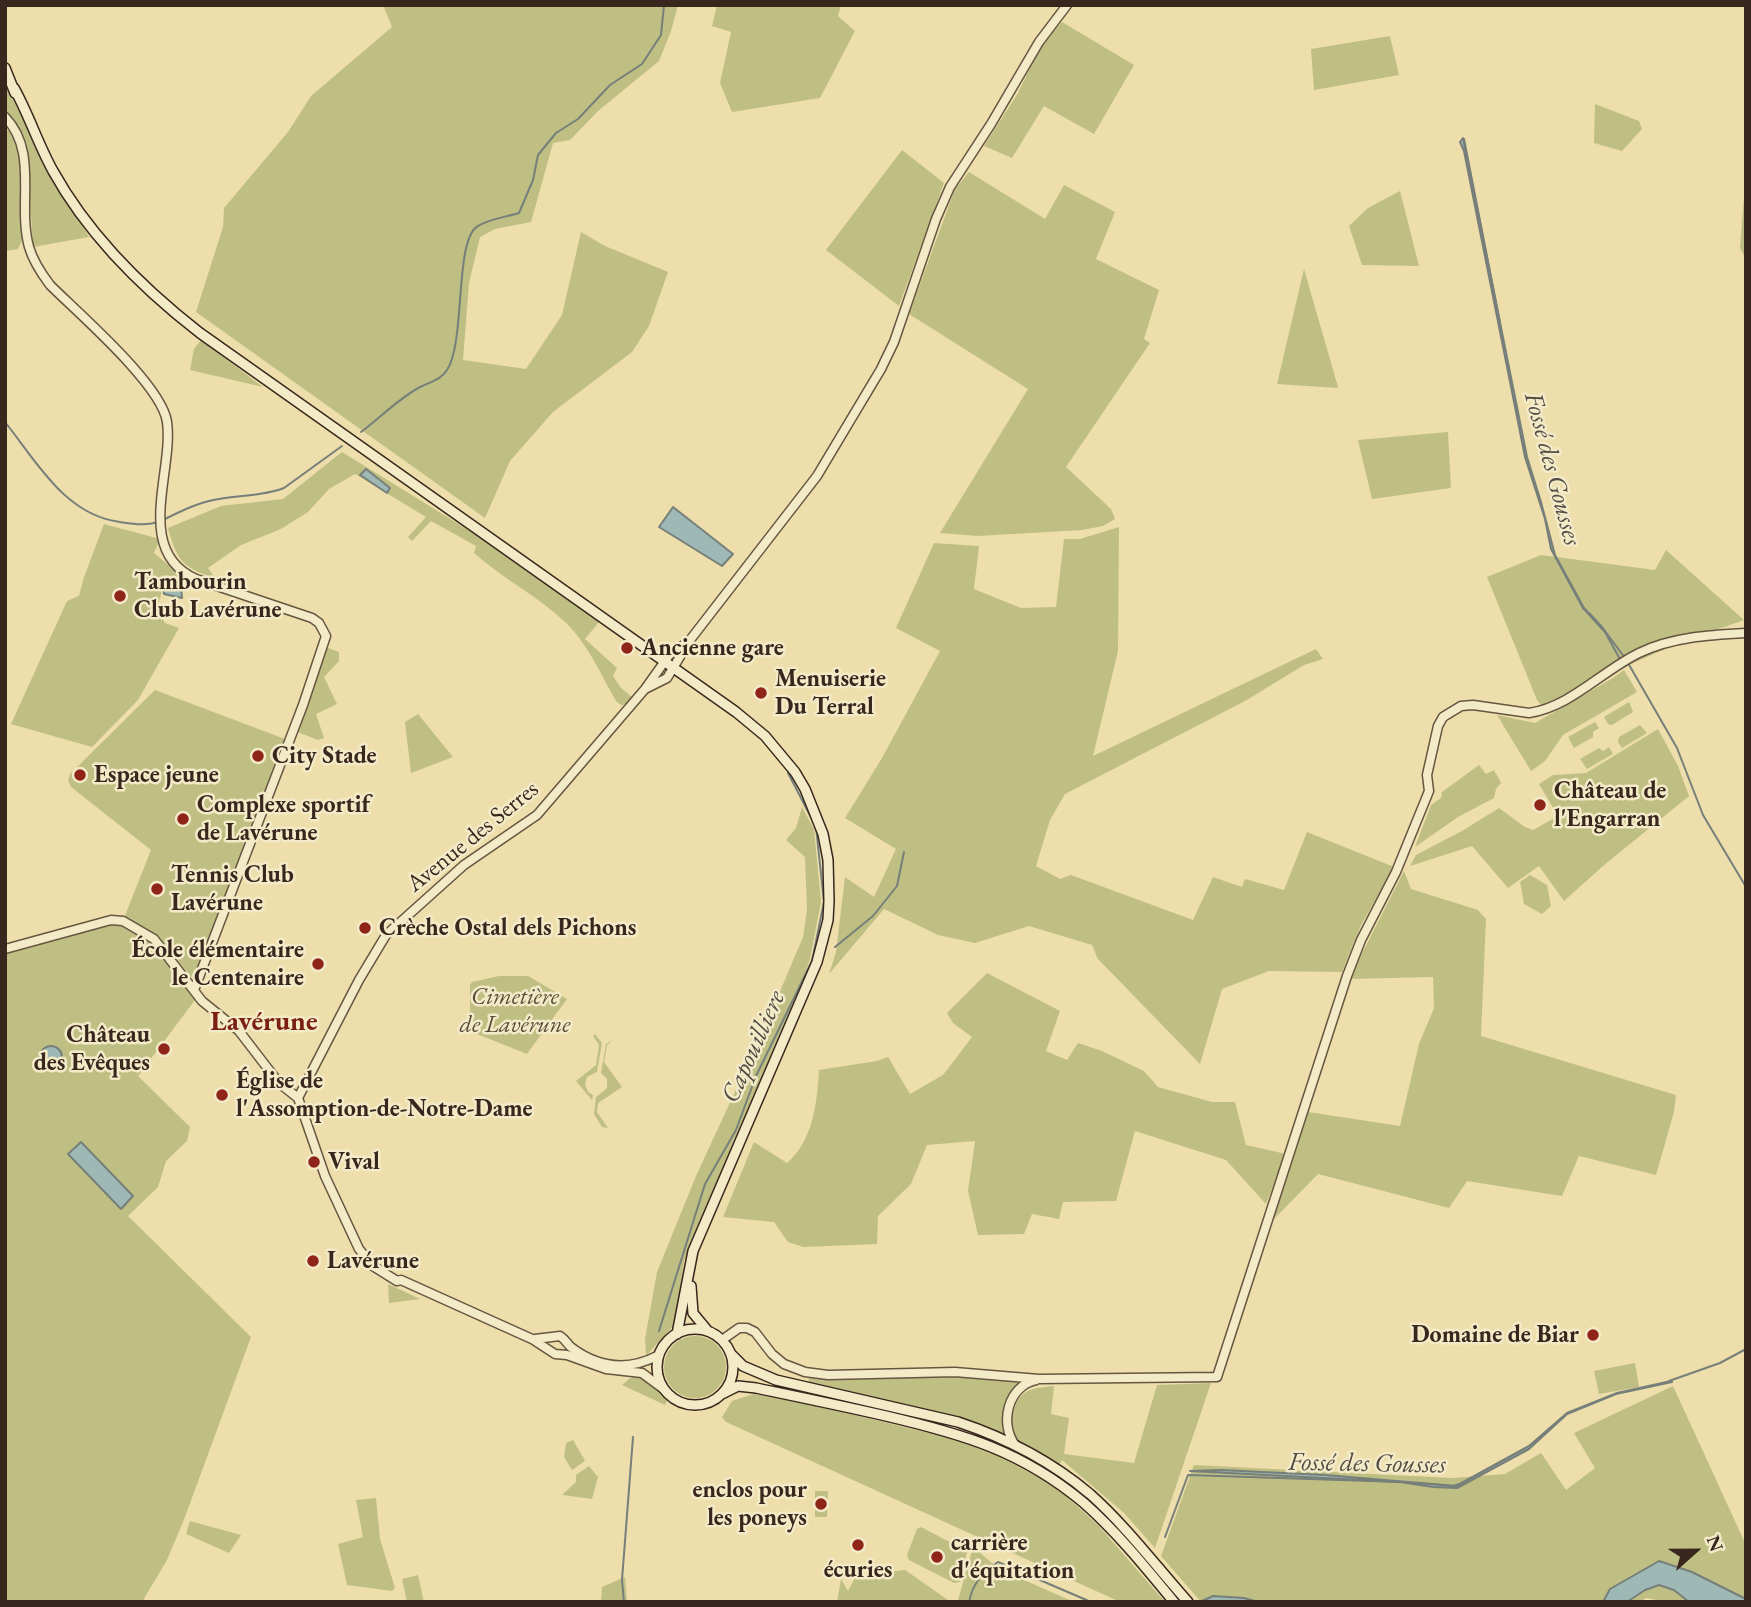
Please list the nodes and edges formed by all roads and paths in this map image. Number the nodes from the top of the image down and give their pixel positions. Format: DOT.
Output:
graph roads {
  1 [pos="1067,5"];
  2 [pos="5,69"];
  3 [pos="5,117"];
  4 [pos="1746,633"];
  5 [pos="690,640"];
  6 [pos="666,662"];
  7 [pos="675,668"];
  8 [pos="645,689"];
  9 [pos="5,949"];
  10 [pos="194,990"];
  11 [pos="298,1098"];
  12 [pos="691,1261"];
  13 [pos="712,1333"];
  14 [pos="677,1334"];
  15 [pos="552,1338"];
  16 [pos="532,1339"];
  17 [pos="722,1340"];
  18 [pos="567,1343"];
  19 [pos="550,1350"];
  20 [pos="730,1353"];
  21 [pos="561,1354"];
  22 [pos="659,1355"];
  23 [pos="1016,1377"];
  24 [pos="1039,1379"];
  25 [pos="1025,1384"];
  26 [pos="665,1390"];
  27 [pos="722,1394"];
  28 [pos="1015,1445"];
  29 [pos="1174,1602"];
  30 [pos="1188,1602"];
  1 -- 5 [label="street"];
  2 -- 6 [label="main road"];
  3 -- 10 [label="street"];
  4 -- 24 [label="street"];
  5 -- 6 [label="street, Avenue des Serres"];
  5 -- 7 [label="street"];
  6 -- 7 [label="main road"];
  6 -- 8 [label="street, Avenue des Serres"];
  7 -- 8 [label="street, Avenue des Serres"];
  7 -- 12 [label="main road"];
  8 -- 11 [label="street, Avenue des Serres"];
  9 -- 10 [label="street"];
  10 -- 11 [label="street"];
  11 -- 16 [label="street"];
  12 -- 13 [label="main road"];
  12 -- 14 [label="main road"];
  13 -- 14 [label="main road"];
  13 -- 17 [label="main road"];
  14 -- 22 [label="main road"];
  15 -- 16 [label="street"];
  15 -- 18 [label="street"];
  15 -- 19 [label="street"];
  16 -- 19 [label="street"];
  17 -- 20 [label="main road"];
  17 -- 23 [label="street"];
  18 -- 21 [label="street"];
  18 -- 22 [label="street"];
  19 -- 21 [label="street"];
  20 -- 27 [label="main road"];
  20 -- 28 [label="main road"];
  21 -- 26 [label="street"];
  22 -- 26 [label="main road"];
  23 -- 24 [label="street"];
  23 -- 25 [label="street"];
  24 -- 25 [label="street"];
  25 -- 28 [label="street"];
  26 -- 27 [label="main road"];
  27 -- 29 [label="main road"];
  28 -- 30 [label="main road"];
}
